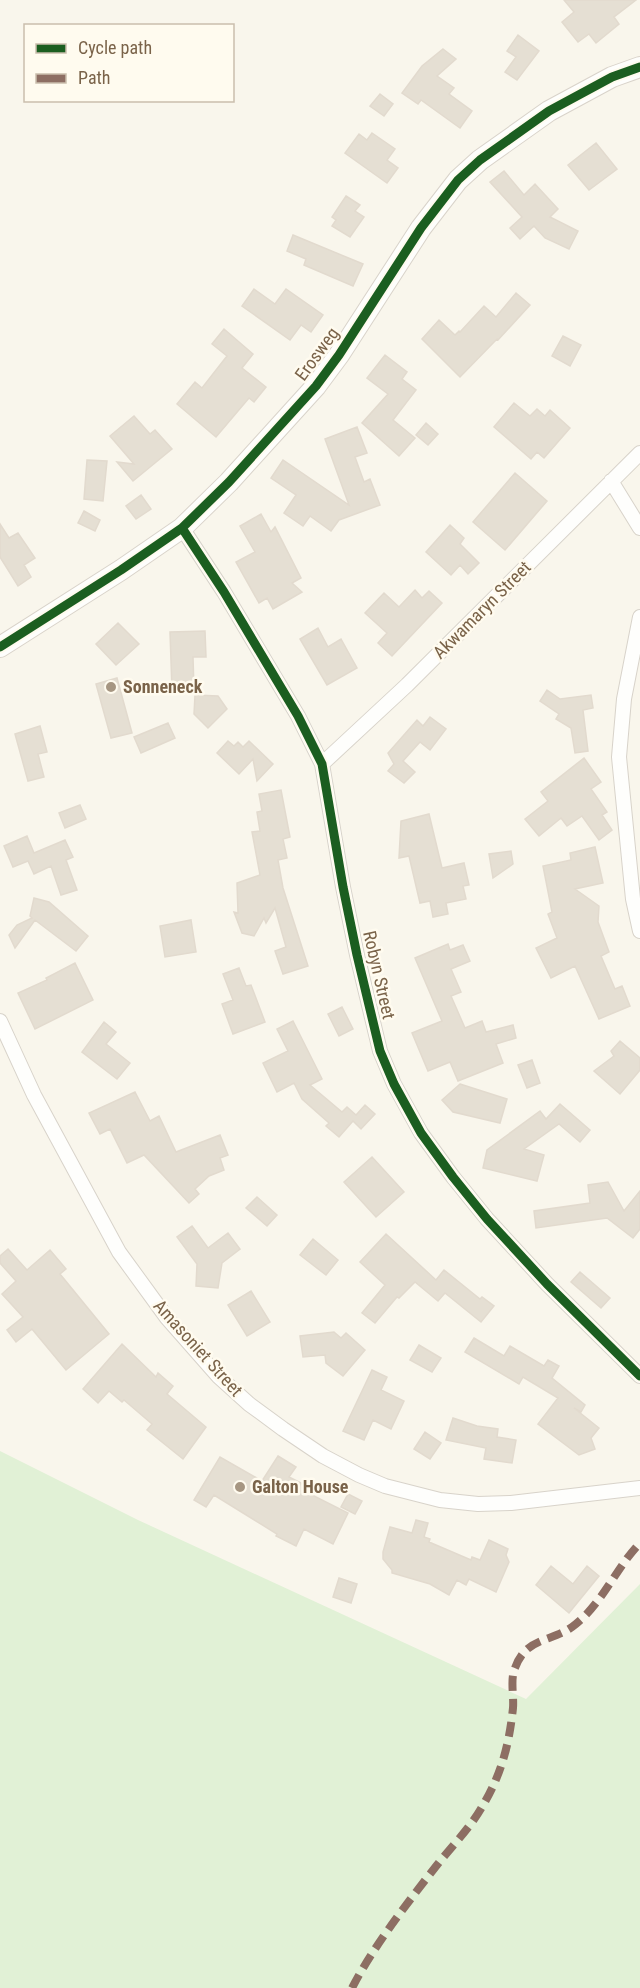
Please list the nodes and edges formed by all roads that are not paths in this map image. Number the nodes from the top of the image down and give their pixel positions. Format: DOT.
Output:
graph roads {
  1 [pos="640,67"];
  2 [pos="640,453"];
  3 [pos="611,481"];
  4 [pos="182,528"];
  5 [pos="640,528"];
  6 [pos="640,617"];
  7 [pos="0,648"];
  8 [pos="322,764"];
  9 [pos="640,931"];
  10 [pos="0,1021"];
  11 [pos="640,1376"];
  12 [pos="640,1488"];
  1 -- 4 [label="street, Erosweg"];
  2 -- 3 [label="street, Akwamaryn Street"];
  3 -- 5 [label="street"];
  3 -- 8 [label="street, Akwamaryn Street"];
  4 -- 7 [label="street, Erosweg"];
  4 -- 8 [label="street, Robyn Street"];
  6 -- 9 [label="street"];
  8 -- 11 [label="street, Robyn Street"];
  10 -- 12 [label="street, Amasoniet Street"];
}
